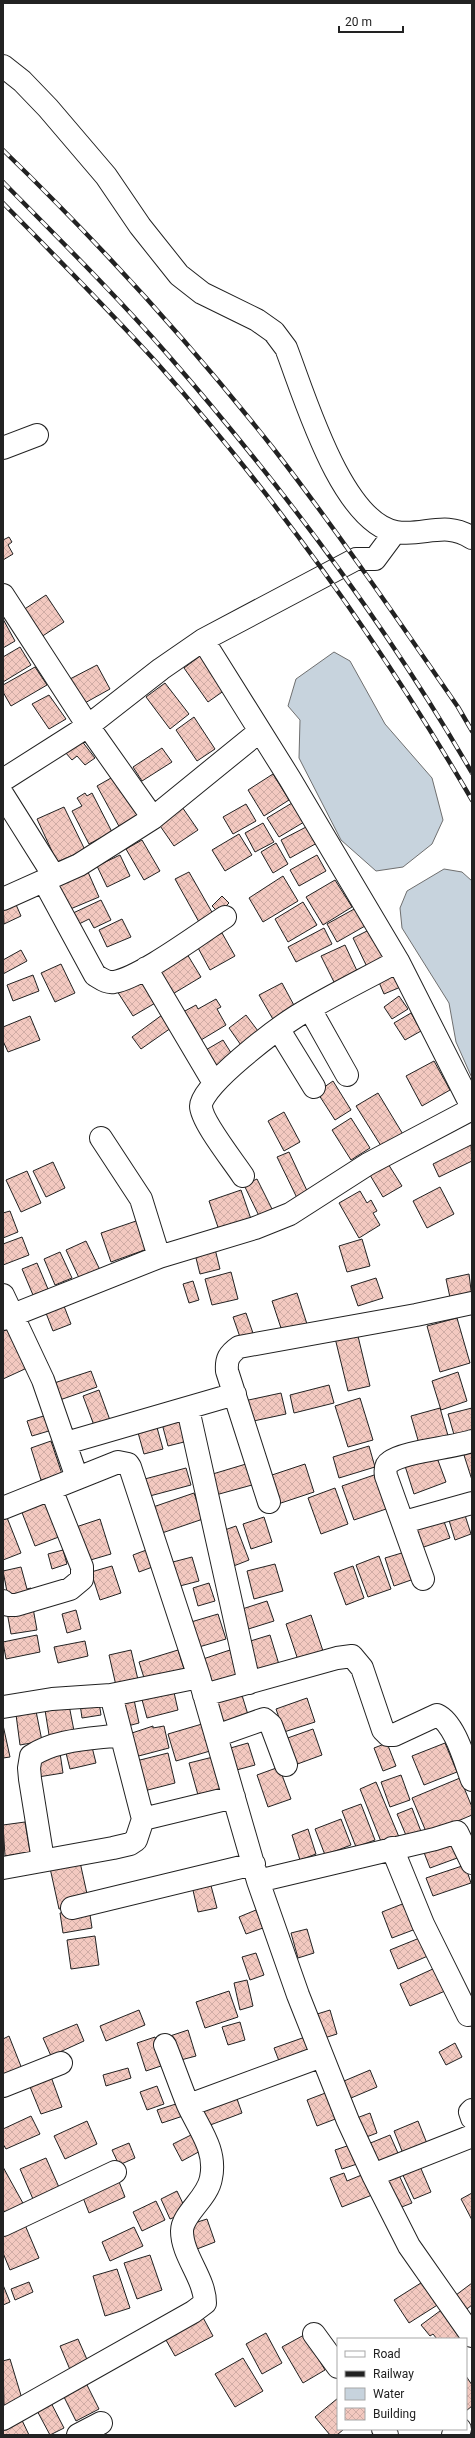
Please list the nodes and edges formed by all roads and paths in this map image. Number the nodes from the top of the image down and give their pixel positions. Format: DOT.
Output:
graph roads {
  1 [pos="3,66"];
  2 [pos="37,435"];
  3 [pos="3,448"];
  4 [pos="468,531"];
  5 [pos="395,532"];
  6 [pos="3,594"];
  7 [pos="203,640"];
  8 [pos="88,726"];
  9 [pos="260,731"];
  10 [pos="3,780"];
  11 [pos="3,795"];
  12 [pos="153,818"];
  13 [pos="49,879"];
  14 [pos="3,899"];
  15 [pos="225,917"];
  16 [pos="398,961"];
  17 [pos="146,968"];
  18 [pos="310,1009"];
  19 [pos="279,1030"];
  20 [pos="347,1075"];
  21 [pos="214,1084"];
  22 [pos="314,1087"];
  23 [pos="472,1108"];
  24 [pos="101,1138"];
  25 [pos="243,1176"];
  26 [pos="159,1257"];
  27 [pos="472,1303"];
  28 [pos="6,1309"];
  29 [pos="235,1394"];
  30 [pos="188,1409"];
  31 [pos="472,1441"];
  32 [pos="66,1444"];
  33 [pos="78,1478"];
  34 [pos="51,1488"];
  35 [pos="269,1502"];
  36 [pos="472,1503"];
  37 [pos="3,1508"];
  38 [pos="404,1522"];
  39 [pos="423,1580"];
  40 [pos="3,1601"];
  41 [pos="249,1683"];
  42 [pos="202,1686"];
  43 [pos="111,1695"];
  44 [pos="3,1707"];
  45 [pos="121,1735"];
  46 [pos="216,1736"];
  47 [pos="286,1765"];
  48 [pos="472,1780"];
  49 [pos="234,1797"];
  50 [pos="142,1819"];
  51 [pos="464,1828"];
  52 [pos="392,1848"];
  53 [pos="43,1860"];
  54 [pos="472,1863"];
  55 [pos="3,1868"];
  56 [pos="256,1872"];
  57 [pos="72,1908"];
  58 [pos="468,2015"];
  59 [pos="165,2045"];
  60 [pos="322,2056"];
  61 [pos="61,2063"];
  62 [pos="3,2086"];
  63 [pos="189,2106"];
  64 [pos="472,2110"];
  65 [pos="472,2118"];
  66 [pos="472,2136"];
  67 [pos="115,2172"];
  68 [pos="373,2175"];
  69 [pos="3,2225"];
  70 [pos="314,2334"];
  71 [pos="472,2336"];
  72 [pos="337,2366"];
  73 [pos="3,2419"];
  74 [pos="101,2423"];
  75 [pos="78,2435"];
  1 -- 5 [label="street"];
  2 -- 3 [label="street"];
  4 -- 5 [label="street"];
  5 -- 7 [label="street"];
  6 -- 8 [label="street"];
  7 -- 8 [label="street"];
  7 -- 9 [label="street"];
  8 -- 10 [label="street"];
  8 -- 12 [label="street"];
  9 -- 12 [label="street"];
  9 -- 16 [label="street"];
  11 -- 13 [label="street"];
  12 -- 13 [label="street"];
  13 -- 14 [label="street"];
  13 -- 17 [label="street"];
  15 -- 17 [label="street"];
  16 -- 18 [label="street"];
  16 -- 23 [label="street"];
  17 -- 21 [label="street"];
  18 -- 19 [label="street"];
  18 -- 20 [label="street"];
  19 -- 21 [label="street"];
  19 -- 22 [label="street"];
  21 -- 25 [label="street"];
  23 -- 26 [label="street"];
  24 -- 26 [label="street"];
  26 -- 28 [label="street"];
  27 -- 29 [label="street"];
  28 -- 32 [label="street"];
  29 -- 30 [label="street"];
  29 -- 35 [label="street"];
  30 -- 32 [label="street"];
  30 -- 41 [label="street"];
  31 -- 38 [label="street"];
  32 -- 33 [label="street"];
  33 -- 34 [label="street"];
  33 -- 42 [label="street"];
  34 -- 37 [label="street"];
  34 -- 40 [label="street"];
  36 -- 38 [label="street"];
  38 -- 39 [label="street"];
  41 -- 42 [label="street"];
  41 -- 48 [label="street"];
  42 -- 43 [label="street"];
  42 -- 46 [label="street"];
  43 -- 44 [label="street"];
  43 -- 45 [label="street"];
  45 -- 50 [label="street"];
  45 -- 53 [label="street"];
  46 -- 47 [label="street"];
  46 -- 49 [label="street"];
  49 -- 50 [label="street"];
  49 -- 56 [label="street"];
  50 -- 53 [label="street"];
  51 -- 52 [label="street"];
  51 -- 54 [label="street"];
  52 -- 56 [label="street"];
  52 -- 58 [label="street"];
  53 -- 55 [label="street"];
  56 -- 57 [label="street"];
  56 -- 60 [label="street"];
  59 -- 63 [label="street"];
  60 -- 63 [label="street"];
  60 -- 68 [label="street"];
  61 -- 62 [label="street"];
  63 -- 73 [label="street"];
  64 -- 65 [label="street"];
  66 -- 68 [label="street"];
  67 -- 69 [label="street"];
  68 -- 71 [label="street"];
  70 -- 72 [label="street"];
  74 -- 75 [label="street"];
}
